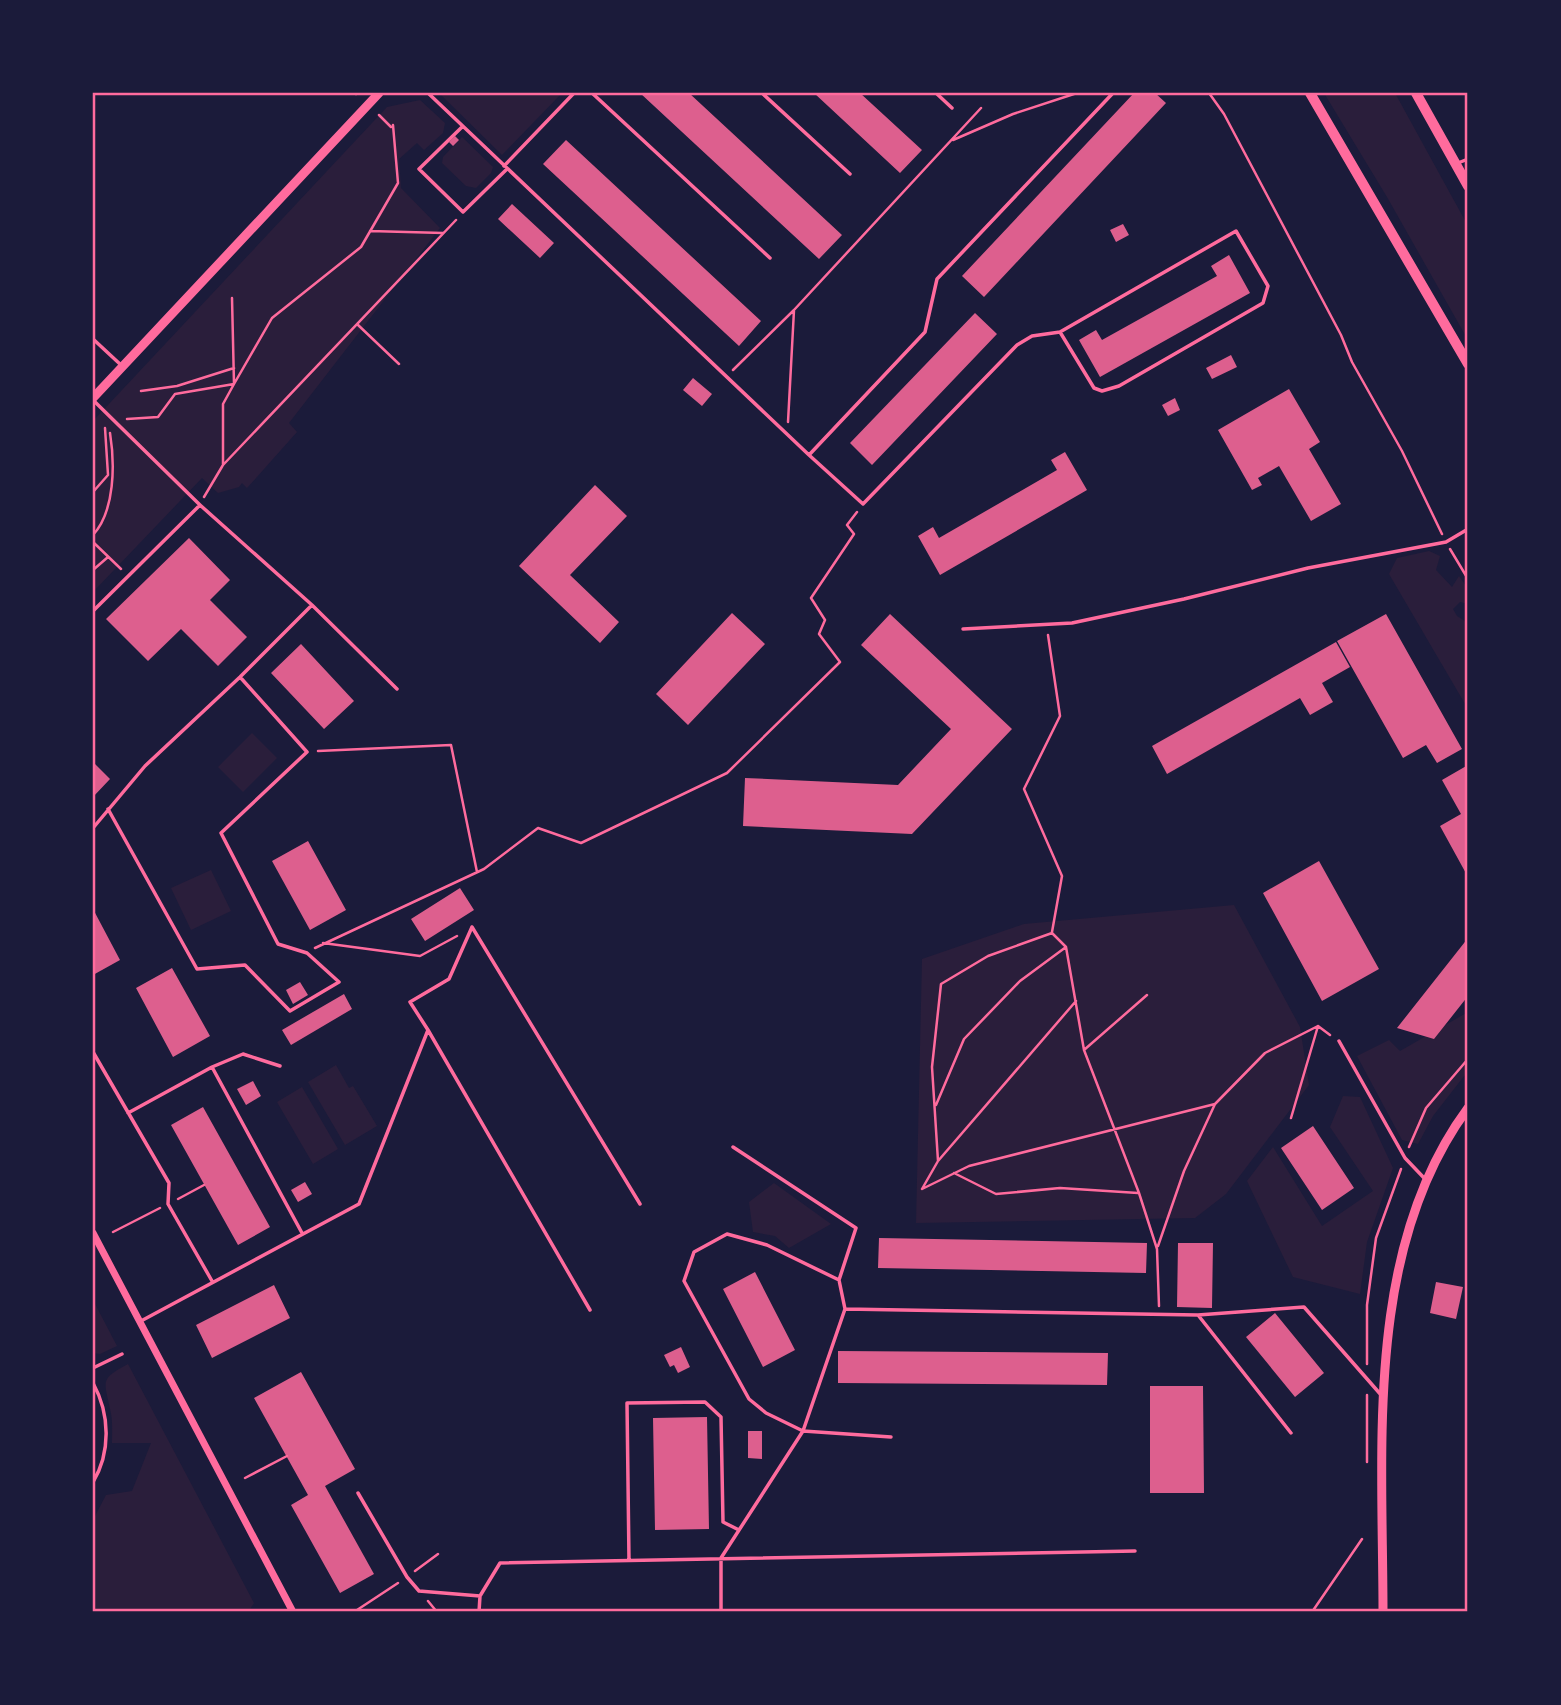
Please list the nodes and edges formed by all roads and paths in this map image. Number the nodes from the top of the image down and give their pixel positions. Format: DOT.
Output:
graph roads {
  1 [pos="379,93"];
  2 [pos="428,93"];
  3 [pos="574,93"];
  4 [pos="592,93"];
  5 [pos="762,93"];
  6 [pos="936,93"];
  7 [pos="1077,93"];
  8 [pos="1113,93"];
  9 [pos="1209,93"];
  10 [pos="1310,93"];
  11 [pos="1416,93"];
  12 [pos="952,108"];
  13 [pos="981,108"];
  14 [pos="379,115"];
  15 [pos="463,126"];
  16 [pos="950,142"];
  17 [pos="1468,159"];
  18 [pos="1456,164"];
  19 [pos="505,167"];
  20 [pos="850,174"];
  21 [pos="1468,186"];
  22 [pos="463,212"];
  23 [pos="370,231"];
  24 [pos="443,233"];
  25 [pos="770,258"];
  26 [pos="232,298"];
  27 [pos="794,310"];
  28 [pos="357,324"];
  29 [pos="1060,332"];
  30 [pos="93,339"];
  31 [pos="399,363"];
  32 [pos="1468,364"];
  33 [pos="122,367"];
  34 [pos="234,368"];
  35 [pos="726,377"];
  36 [pos="234,384"];
  37 [pos="141,391"];
  38 [pos="93,399"];
  39 [pos="114,419"];
  40 [pos="787,435"];
  41 [pos="809,455"];
  42 [pos="223,466"];
  43 [pos="93,492"];
  44 [pos="863,504"];
  45 [pos="200,505"];
  46 [pos="1468,529"];
  47 [pos="93,535"];
  48 [pos="93,542"];
  49 [pos="1446,542"];
  50 [pos="108,557"];
  51 [pos="93,570"];
  52 [pos="128,576"];
  53 [pos="1467,577"];
  54 [pos="312,605"];
  55 [pos="93,611"];
  56 [pos="1046,625"];
  57 [pos="962,629"];
  58 [pos="240,677"];
  59 [pos="397,689"];
  60 [pos="307,752"];
  61 [pos="108,809"];
  62 [pos="93,828"];
  63 [pos="477,872"];
  64 [pos="472,927"];
  65 [pos="1052,933"];
  66 [pos="323,943"];
  67 [pos="1066,947"];
  68 [pos="307,953"];
  69 [pos="1147,995"];
  70 [pos="1076,1001"];
  71 [pos="1318,1026"];
  72 [pos="428,1030"];
  73 [pos="1339,1041"];
  74 [pos="1084,1051"];
  75 [pos="93,1052"];
  76 [pos="280,1066"];
  77 [pos="212,1067"];
  78 [pos="1215,1104"];
  79 [pos="934,1108"];
  80 [pos="1468,1108"];
  81 [pos="128,1113"];
  82 [pos="1291,1118"];
  83 [pos="1113,1129"];
  84 [pos="733,1147"];
  85 [pos="938,1161"];
  86 [pos="954,1173"];
  87 [pos="1426,1180"];
  88 [pos="1139,1193"];
  89 [pos="640,1204"];
  90 [pos="93,1233"];
  91 [pos="302,1233"];
  92 [pos="1157,1249"];
  93 [pos="839,1280"];
  94 [pos="212,1281"];
  95 [pos="845,1309"];
  96 [pos="590,1310"];
  97 [pos="1160,1313"];
  98 [pos="1198,1315"];
  99 [pos="141,1321"];
  100 [pos="122,1354"];
  101 [pos="93,1368"];
  102 [pos="93,1384"];
  103 [pos="1384,1397"];
  104 [pos="803,1432"];
  105 [pos="1291,1433"];
  106 [pos="891,1437"];
  107 [pos="287,1456"];
  108 [pos="245,1478"];
  109 [pos="93,1482"];
  110 [pos="358,1493"];
  111 [pos="738,1530"];
  112 [pos="1362,1539"];
  113 [pos="1135,1552"];
  114 [pos="438,1554"];
  115 [pos="721,1558"];
  116 [pos="629,1560"];
  117 [pos="407,1577"];
  118 [pos="480,1596"];
  119 [pos="293,1612"];
  120 [pos="354,1612"];
  121 [pos="479,1612"];
  122 [pos="721,1612"];
  123 [pos="1312,1612"];
  124 [pos="1382,1612"];
  1 -- 33 [label="street"];
  2 -- 15 [label="lane"];
  3 -- 19 [label="lane"];
  4 -- 25 [label="lane"];
  5 -- 20 [label="lane"];
  6 -- 12 [label="lane"];
  7 -- 16 [label="path"];
  8 -- 41 [label="lane"];
  9 -- 49 [label="path"];
  10 -- 32 [label="main road"];
  11 -- 18 [label="main road"];
  13 -- 16 [label="path"];
  14 -- 23 [label="path"];
  15 -- 19 [label="lane"];
  15 -- 22 [label="lane"];
  16 -- 27 [label="path"];
  17 -- 18 [label="lane"];
  18 -- 21 [label="main road"];
  19 -- 22 [label="lane"];
  19 -- 35 [label="lane"];
  22 -- 24 [label="path"];
  23 -- 24 [label="path"];
  23 -- 36 [label="path"];
  24 -- 28 [label="path"];
  26 -- 34 [label="path"];
  27 -- 35 [label="path"];
  27 -- 40 [label="path"];
  28 -- 31 [label="path"];
  28 -- 42 [label="path"];
  29 -- 29 [label="lane"];
  29 -- 44 [label="lane"];
  30 -- 33 [label="lane"];
  33 -- 38 [label="street"];
  34 -- 36 [label="path"];
  34 -- 37 [label="path"];
  35 -- 40 [label="lane"];
  36 -- 39 [label="path"];
  36 -- 42 [label="path"];
  38 -- 39 [label="lane"];
  39 -- 45 [label="lane"];
  40 -- 41 [label="lane"];
  41 -- 44 [label="lane"];
  42 -- 45 [label="path"];
  43 -- 47 [label="path"];
  44 -- 63 [label="path"];
  45 -- 52 [label="lane"];
  45 -- 54 [label="lane"];
  46 -- 49 [label="lane"];
  48 -- 50 [label="path"];
  49 -- 53 [label="path"];
  49 -- 56 [label="lane"];
  50 -- 51 [label="path"];
  50 -- 52 [label="path"];
  52 -- 55 [label="lane"];
  54 -- 58 [label="lane"];
  54 -- 59 [label="lane"];
  56 -- 57 [label="lane"];
  56 -- 65 [label="path"];
  58 -- 60 [label="lane"];
  58 -- 61 [label="lane"];
  60 -- 63 [label="path"];
  60 -- 68 [label="lane"];
  61 -- 62 [label="lane"];
  61 -- 68 [label="lane"];
  63 -- 66 [label="path"];
  64 -- 66 [label="path"];
  64 -- 72 [label="lane"];
  64 -- 89 [label="lane"];
  65 -- 67 [label="path"];
  65 -- 79 [label="path"];
  66 -- 68 [label="path"];
  67 -- 70 [label="path"];
  67 -- 79 [label="path"];
  69 -- 74 [label="path"];
  70 -- 74 [label="path"];
  70 -- 85 [label="path"];
  71 -- 73 [label="path"];
  71 -- 78 [label="path"];
  71 -- 82 [label="path"];
  72 -- 91 [label="lane"];
  72 -- 96 [label="lane"];
  73 -- 87 [label="lane"];
  74 -- 83 [label="path"];
  75 -- 81 [label="lane"];
  76 -- 77 [label="lane"];
  77 -- 81 [label="lane"];
  77 -- 91 [label="lane"];
  78 -- 83 [label="path"];
  78 -- 92 [label="path"];
  79 -- 85 [label="path"];
  80 -- 87 [label="street"];
  81 -- 94 [label="lane"];
  83 -- 86 [label="path"];
  83 -- 88 [label="path"];
  84 -- 93 [label="lane"];
  85 -- 86 [label="path"];
  86 -- 88 [label="path"];
  87 -- 103 [label="street"];
  88 -- 92 [label="path"];
  90 -- 99 [label="street"];
  91 -- 94 [label="lane"];
  92 -- 97 [label="path"];
  93 -- 95 [label="lane"];
  93 -- 104 [label="lane"];
  94 -- 99 [label="lane"];
  95 -- 97 [label="lane"];
  95 -- 104 [label="lane"];
  97 -- 98 [label="lane"];
  98 -- 103 [label="lane"];
  98 -- 105 [label="lane"];
  99 -- 119 [label="street"];
  100 -- 101 [label="lane"];
  102 -- 109 [label="lane"];
  103 -- 124 [label="street"];
  104 -- 106 [label="lane"];
  104 -- 111 [label="lane"];
  107 -- 108 [label="path"];
  110 -- 117 [label="lane"];
  111 -- 115 [label="lane"];
  111 -- 116 [label="lane"];
  112 -- 123 [label="path"];
  113 -- 115 [label="lane"];
  114 -- 117 [label="path"];
  115 -- 116 [label="lane"];
  115 -- 122 [label="lane"];
  116 -- 118 [label="lane"];
  117 -- 118 [label="lane"];
  117 -- 120 [label="path"];
  118 -- 121 [label="lane"];
}
